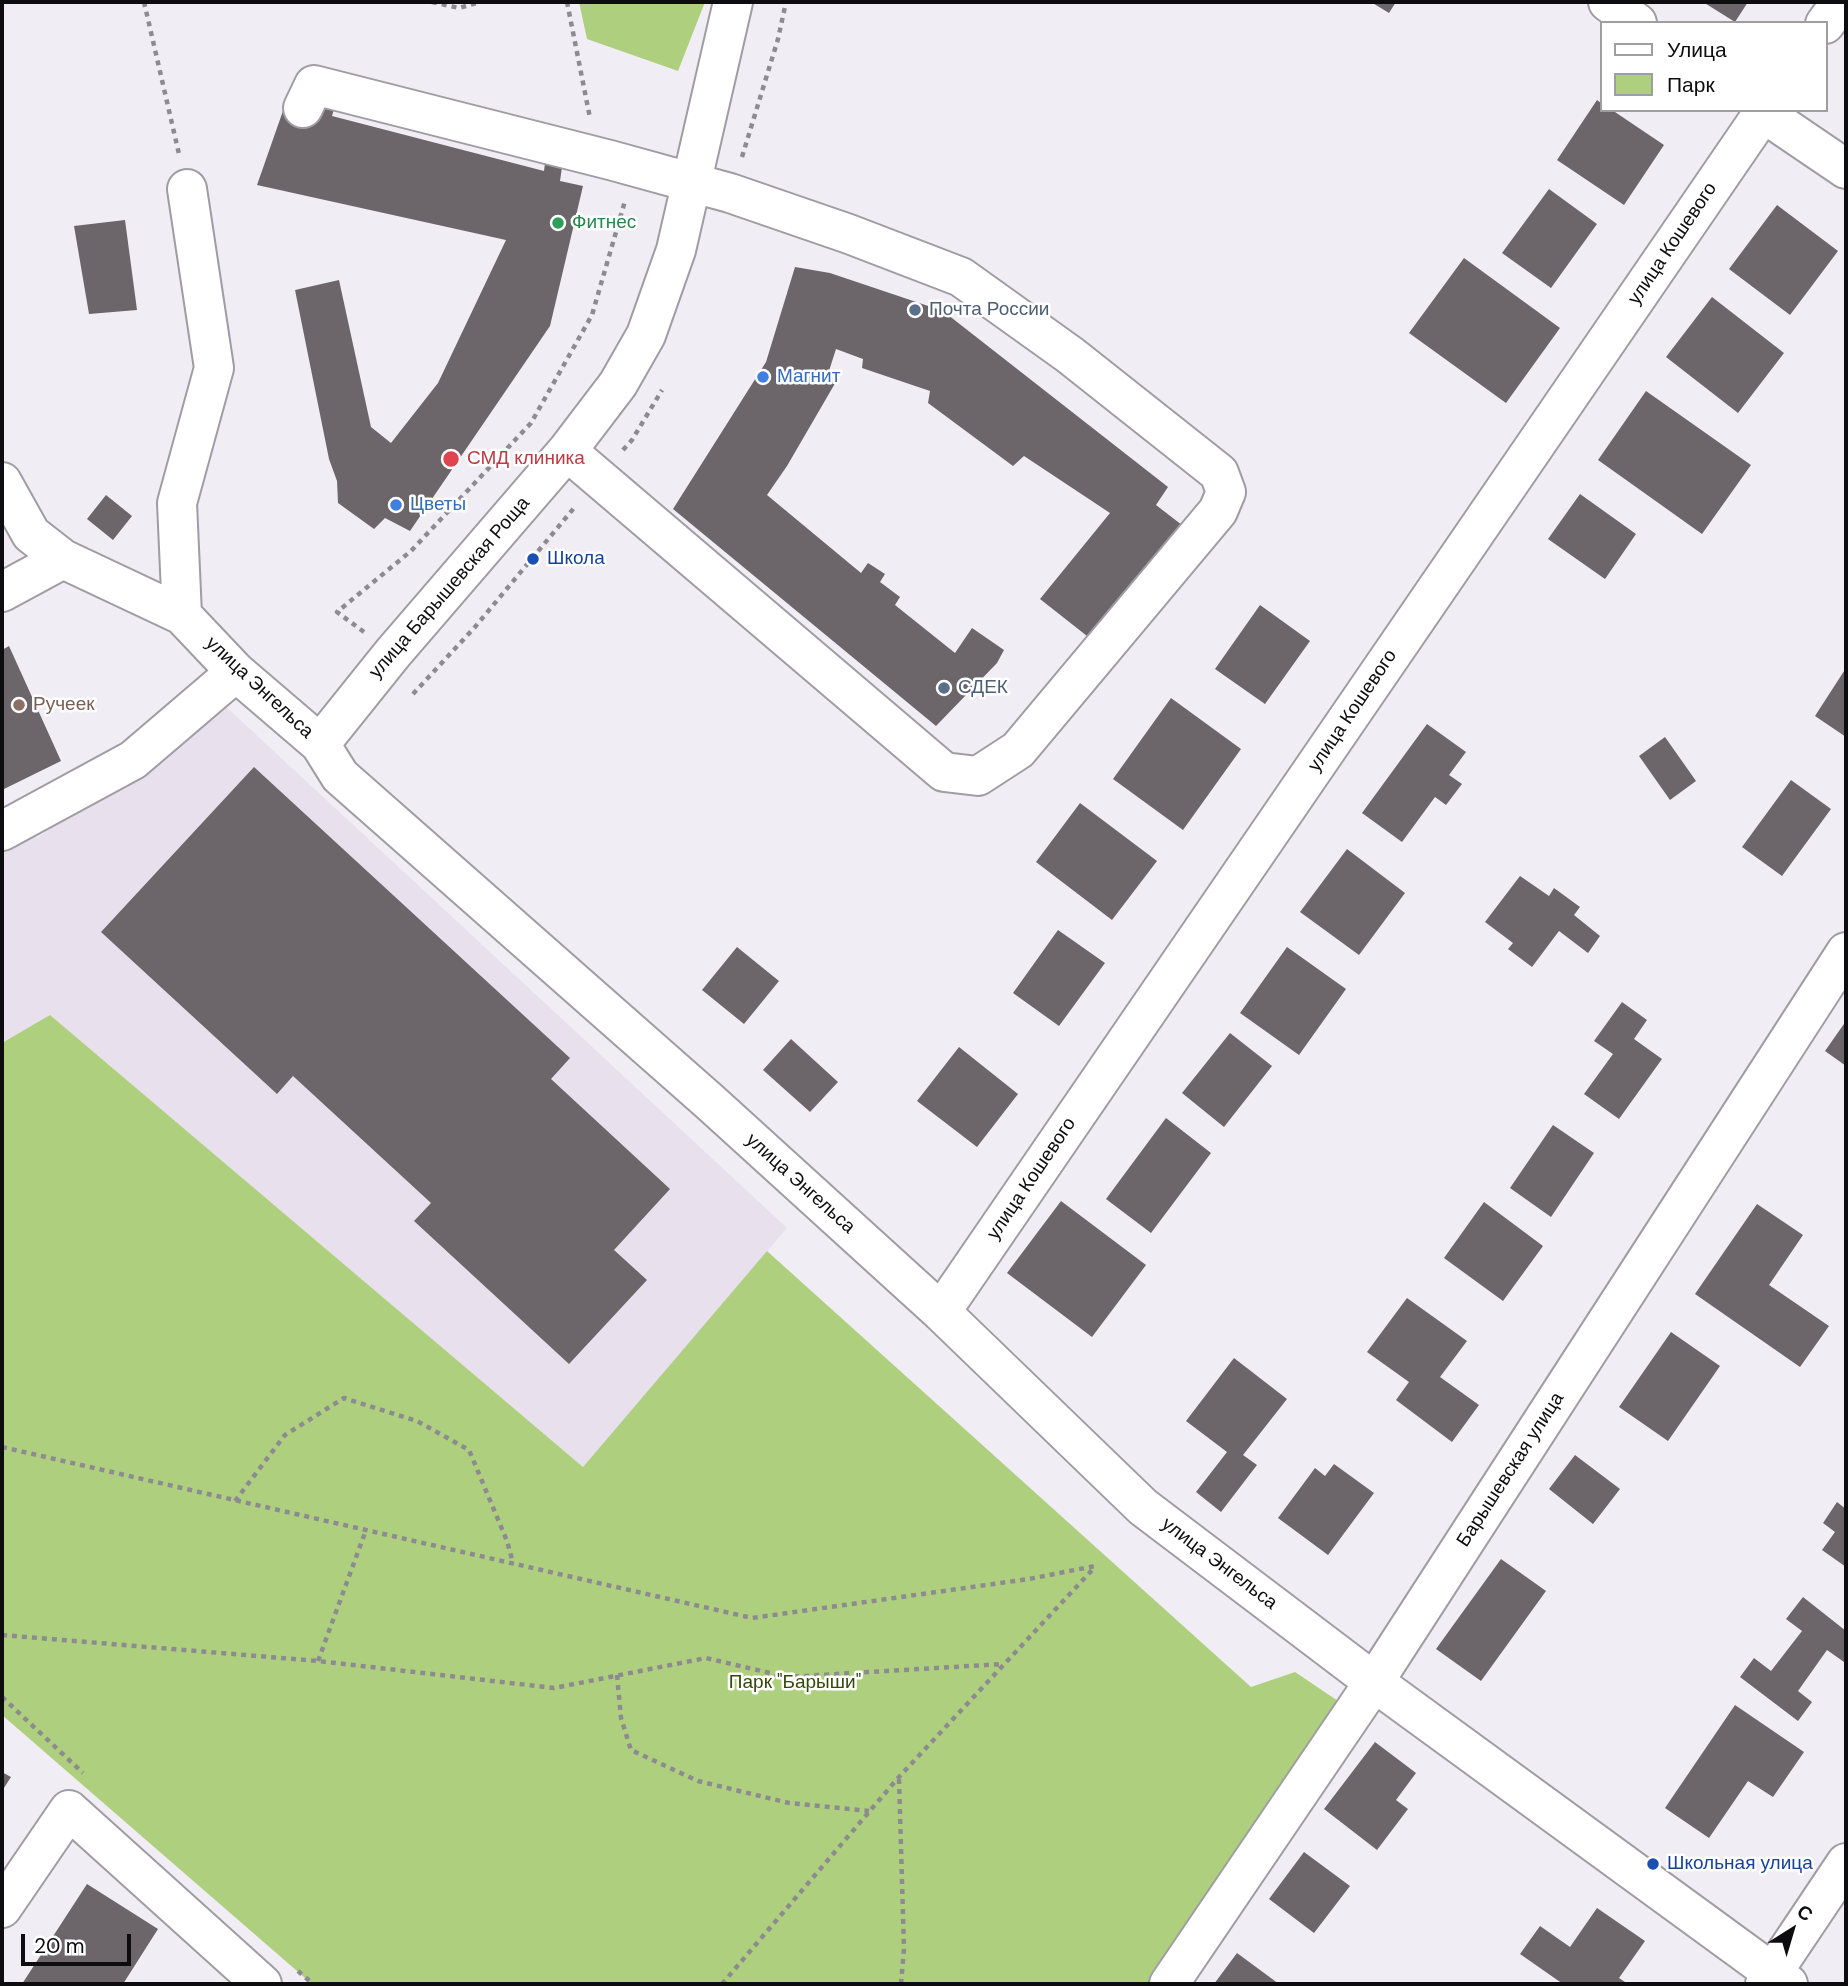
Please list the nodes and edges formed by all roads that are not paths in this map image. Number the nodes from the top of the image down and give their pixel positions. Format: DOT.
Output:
graph roads {
  1 [pos="733,2"];
  2 [pos="1608,2"];
  3 [pos="1841,2"];
  4 [pos="1634,21"];
  5 [pos="1827,21"];
  6 [pos="303,108"];
  7 [pos="1761,112"];
  8 [pos="1763,112"];
  9 [pos="1846,169"];
  10 [pos="693,183"];
  11 [pos="187,189"];
  12 [pos="568,451"];
  13 [pos="2,482"];
  14 [pos="63,559"];
  15 [pos="2,592"];
  16 [pos="182,615"];
  17 [pos="236,672"];
  18 [pos="320,744"];
  19 [pos="2,831"];
  20 [pos="1846,951"];
  21 [pos="941,1312"];
  22 [pos="1374,1682"];
  23 [pos="1846,1863"];
  24 [pos="2,1908"];
  25 [pos="1775,1981"];
  26 [pos="261,1984"];
  27 [pos="1169,1984"];
  1 -- 10 [label="street, улица Барышевская Роща"];
  2 -- 4 [label="street"];
  3 -- 5 [label="street"];
  6 -- 10 [label="street"];
  7 -- 21 [label="street, улица Кошевого"];
  8 -- 9 [label="street"];
  10 -- 12 [label="street, улица Барышевская Роща"];
  10 -- 12 [label="street"];
  11 -- 16 [label="street"];
  12 -- 18 [label="street, улица Барышевская Роща"];
  13 -- 14 [label="street"];
  14 -- 15 [label="street"];
  14 -- 16 [label="street"];
  16 -- 17 [label="street, улица Энгельса"];
  17 -- 18 [label="street, улица Энгельса"];
  17 -- 19 [label="street"];
  18 -- 21 [label="street, улица Энгельса"];
  20 -- 22 [label="street, Барышевская улица"];
  21 -- 22 [label="street, улица Энгельса"];
  22 -- 25 [label="street, улица Энгельса"];
  22 -- 27 [label="street, Барышевская улица"];
  23 -- 25 [label="street"];
  24 -- 26 [label="street"];
}
